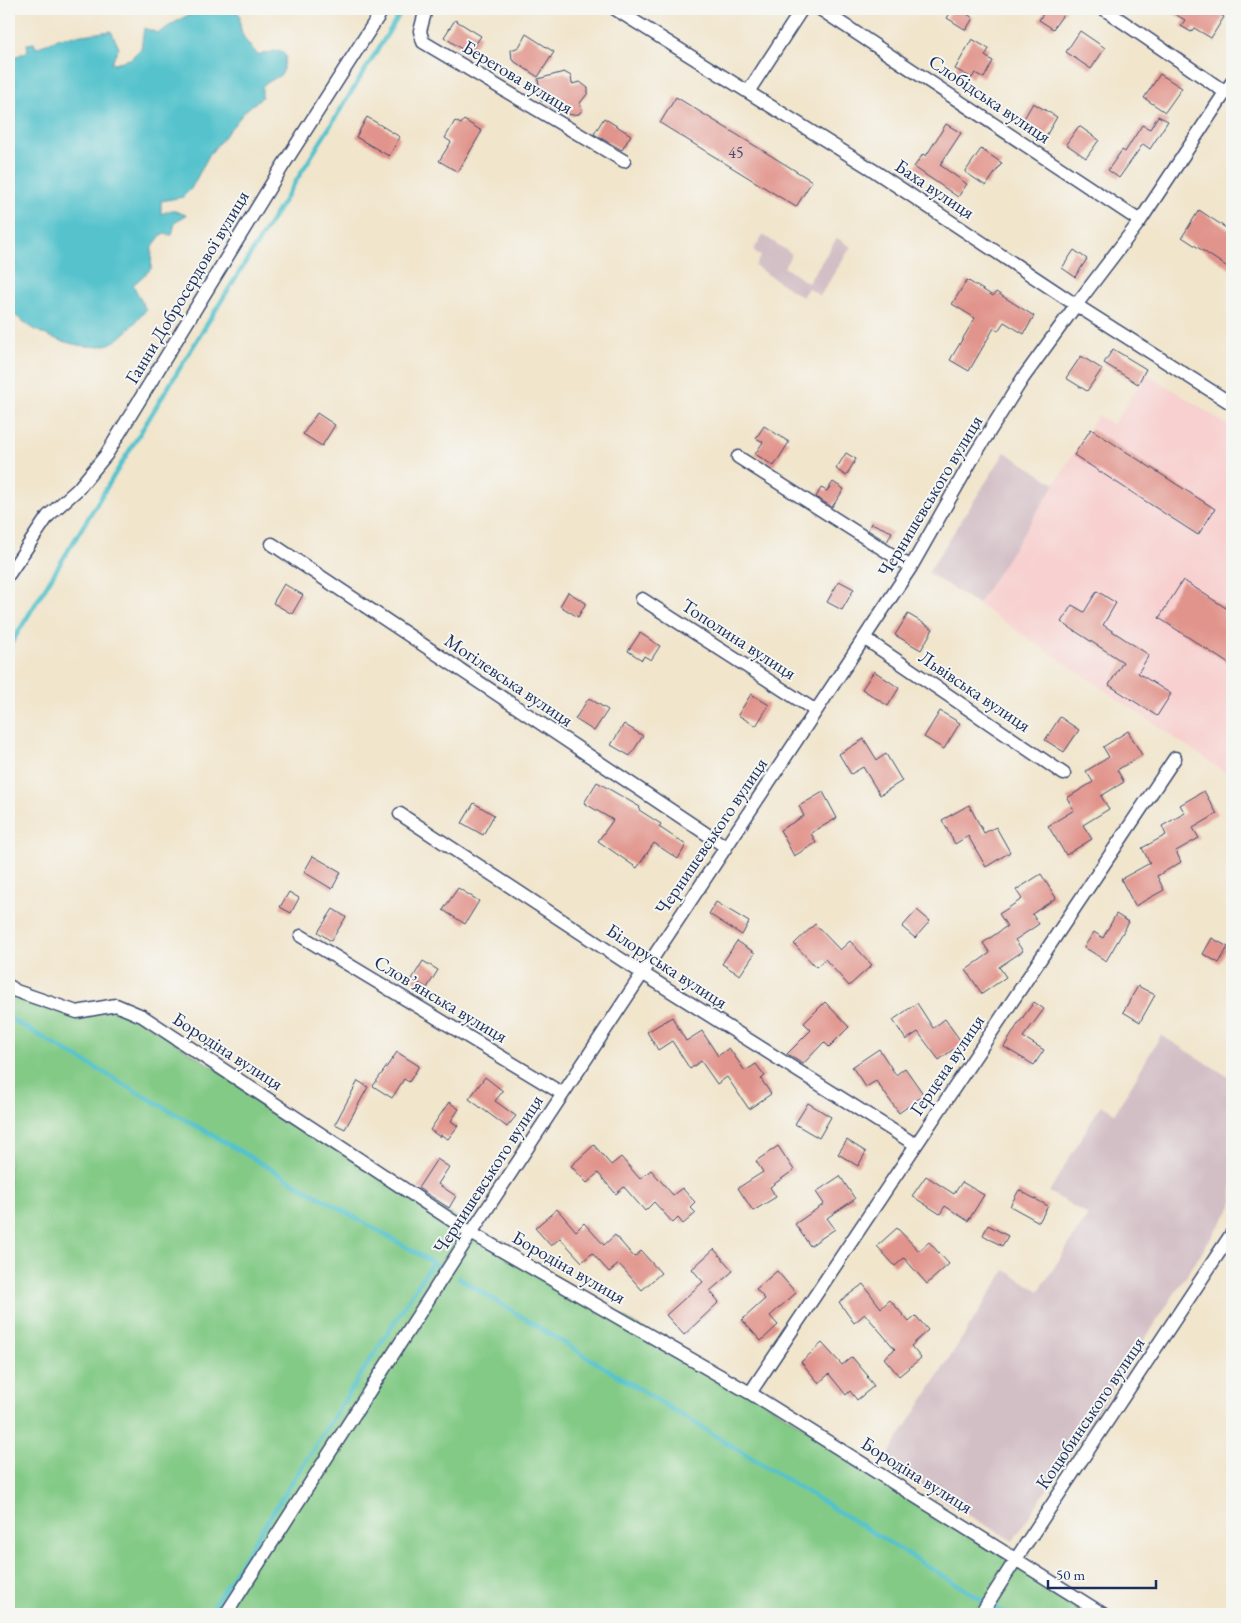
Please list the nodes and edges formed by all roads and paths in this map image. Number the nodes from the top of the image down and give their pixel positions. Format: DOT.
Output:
graph roads {
  1 [pos="383,9"];
  2 [pos="426,9"];
  3 [pos="615,9"];
  4 [pos="802,9"];
  5 [pos="820,9"];
  6 [pos="1104,9"];
  7 [pos="1229,87"];
  8 [pos="748,92"];
  9 [pos="624,161"];
  10 [pos="1140,221"];
  11 [pos="1076,305"];
  12 [pos="1232,404"];
  13 [pos="738,457"];
  14 [pos="272,544"];
  15 [pos="912,567"];
  16 [pos="9,574"];
  17 [pos="642,599"];
  18 [pos="864,638"];
  19 [pos="816,711"];
  20 [pos="1175,758"];
  21 [pos="1064,774"];
  22 [pos="400,814"];
  23 [pos="726,847"];
  24 [pos="301,936"];
  25 [pos="642,974"];
  26 [pos="9,986"];
  27 [pos="563,1094"];
  28 [pos="916,1145"];
  29 [pos="1232,1232"];
  30 [pos="471,1233"];
  31 [pos="750,1393"];
  32 [pos="1016,1559"];
  33 [pos="226,1614"];
  34 [pos="981,1614"];
  35 [pos="1103,1614"];
  1 -- 16 [label="street, Ганни Добросердової вулиця"];
  2 -- 9 [label="street, Берегова вулиця"];
  3 -- 8 [label="street, Баха вулиця"];
  4 -- 8 [label="street"];
  5 -- 10 [label="street, Слобідська вулиця"];
  6 -- 7 [label="street"];
  7 -- 10 [label="street, Чернишевського вулиця"];
  8 -- 11 [label="street, Баха вулиця"];
  10 -- 11 [label="street, Чернишевського вулиця"];
  11 -- 12 [label="street, Баха вулиця"];
  11 -- 15 [label="street, Чернишевського вулиця"];
  13 -- 15 [label="street"];
  14 -- 23 [label="street, Могілевська вулиця"];
  15 -- 18 [label="street, Чернишевського вулиця"];
  17 -- 19 [label="street, Тополина вулиця"];
  18 -- 19 [label="street, Чернишевського вулиця"];
  18 -- 21 [label="street, Львівська вулиця"];
  19 -- 23 [label="street, Чернишевського вулиця"];
  20 -- 28 [label="street, Герцена вулиця"];
  22 -- 25 [label="street, Білоруська вулиця"];
  23 -- 25 [label="street, Чернишевського вулиця"];
  24 -- 27 [label="street, Слов’янська вулиця"];
  25 -- 27 [label="street, Чернишевського вулиця"];
  25 -- 28 [label="street, Білоруська вулиця"];
  26 -- 30 [label="street, Бородіна вулиця"];
  27 -- 30 [label="street, Чернишевського вулиця"];
  28 -- 31 [label="street, Герцена вулиця"];
  29 -- 32 [label="street, Коцюбинського вулиця"];
  30 -- 31 [label="street, Бородіна вулиця"];
  30 -- 33 [label="street, Чернишевського вулиця"];
  31 -- 32 [label="street, Бородіна вулиця"];
  32 -- 34 [label="street, Коцюбинського вулиця"];
  32 -- 35 [label="street, Бородіна вулиця"];
}
